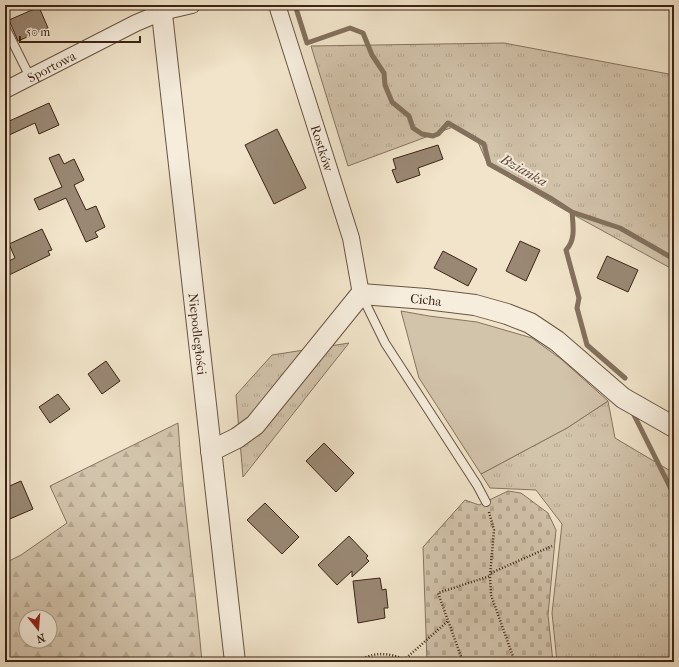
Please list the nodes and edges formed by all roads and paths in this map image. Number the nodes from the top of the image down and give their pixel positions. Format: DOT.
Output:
graph roads {
  1 [pos="192,5"];
  2 [pos="277,5"];
  3 [pos="161,9"];
  4 [pos="5,27"];
  5 [pos="30,77"];
  6 [pos="5,90"];
  7 [pos="361,294"];
  8 [pos="674,427"];
  9 [pos="211,451"];
  10 [pos="486,502"];
  11 [pos="552,546"];
  12 [pos="490,575"];
  13 [pos="448,621"];
  14 [pos="406,661"];
  15 [pos="235,662"];
  16 [pos="358,662"];
  17 [pos="464,662"];
  18 [pos="515,662"];
  1 -- 3 [label="street, Sportowa"];
  2 -- 7 [label="street, Rostków"];
  3 -- 5 [label="street, Sportowa"];
  3 -- 9 [label="street, Niepodległości"];
  4 -- 5 [label="lane"];
  5 -- 6 [label="street, Sportowa"];
  7 -- 8 [label="street, Cicha"];
  7 -- 9 [label="street"];
  7 -- 10 [label="lane"];
  9 -- 15 [label="street, Niepodległości"];
  10 -- 12 [label="path"];
  11 -- 12 [label="path"];
  12 -- 13 [label="path"];
  12 -- 18 [label="path"];
  13 -- 14 [label="path"];
  13 -- 17 [label="path"];
  14 -- 16 [label="path"];
}
